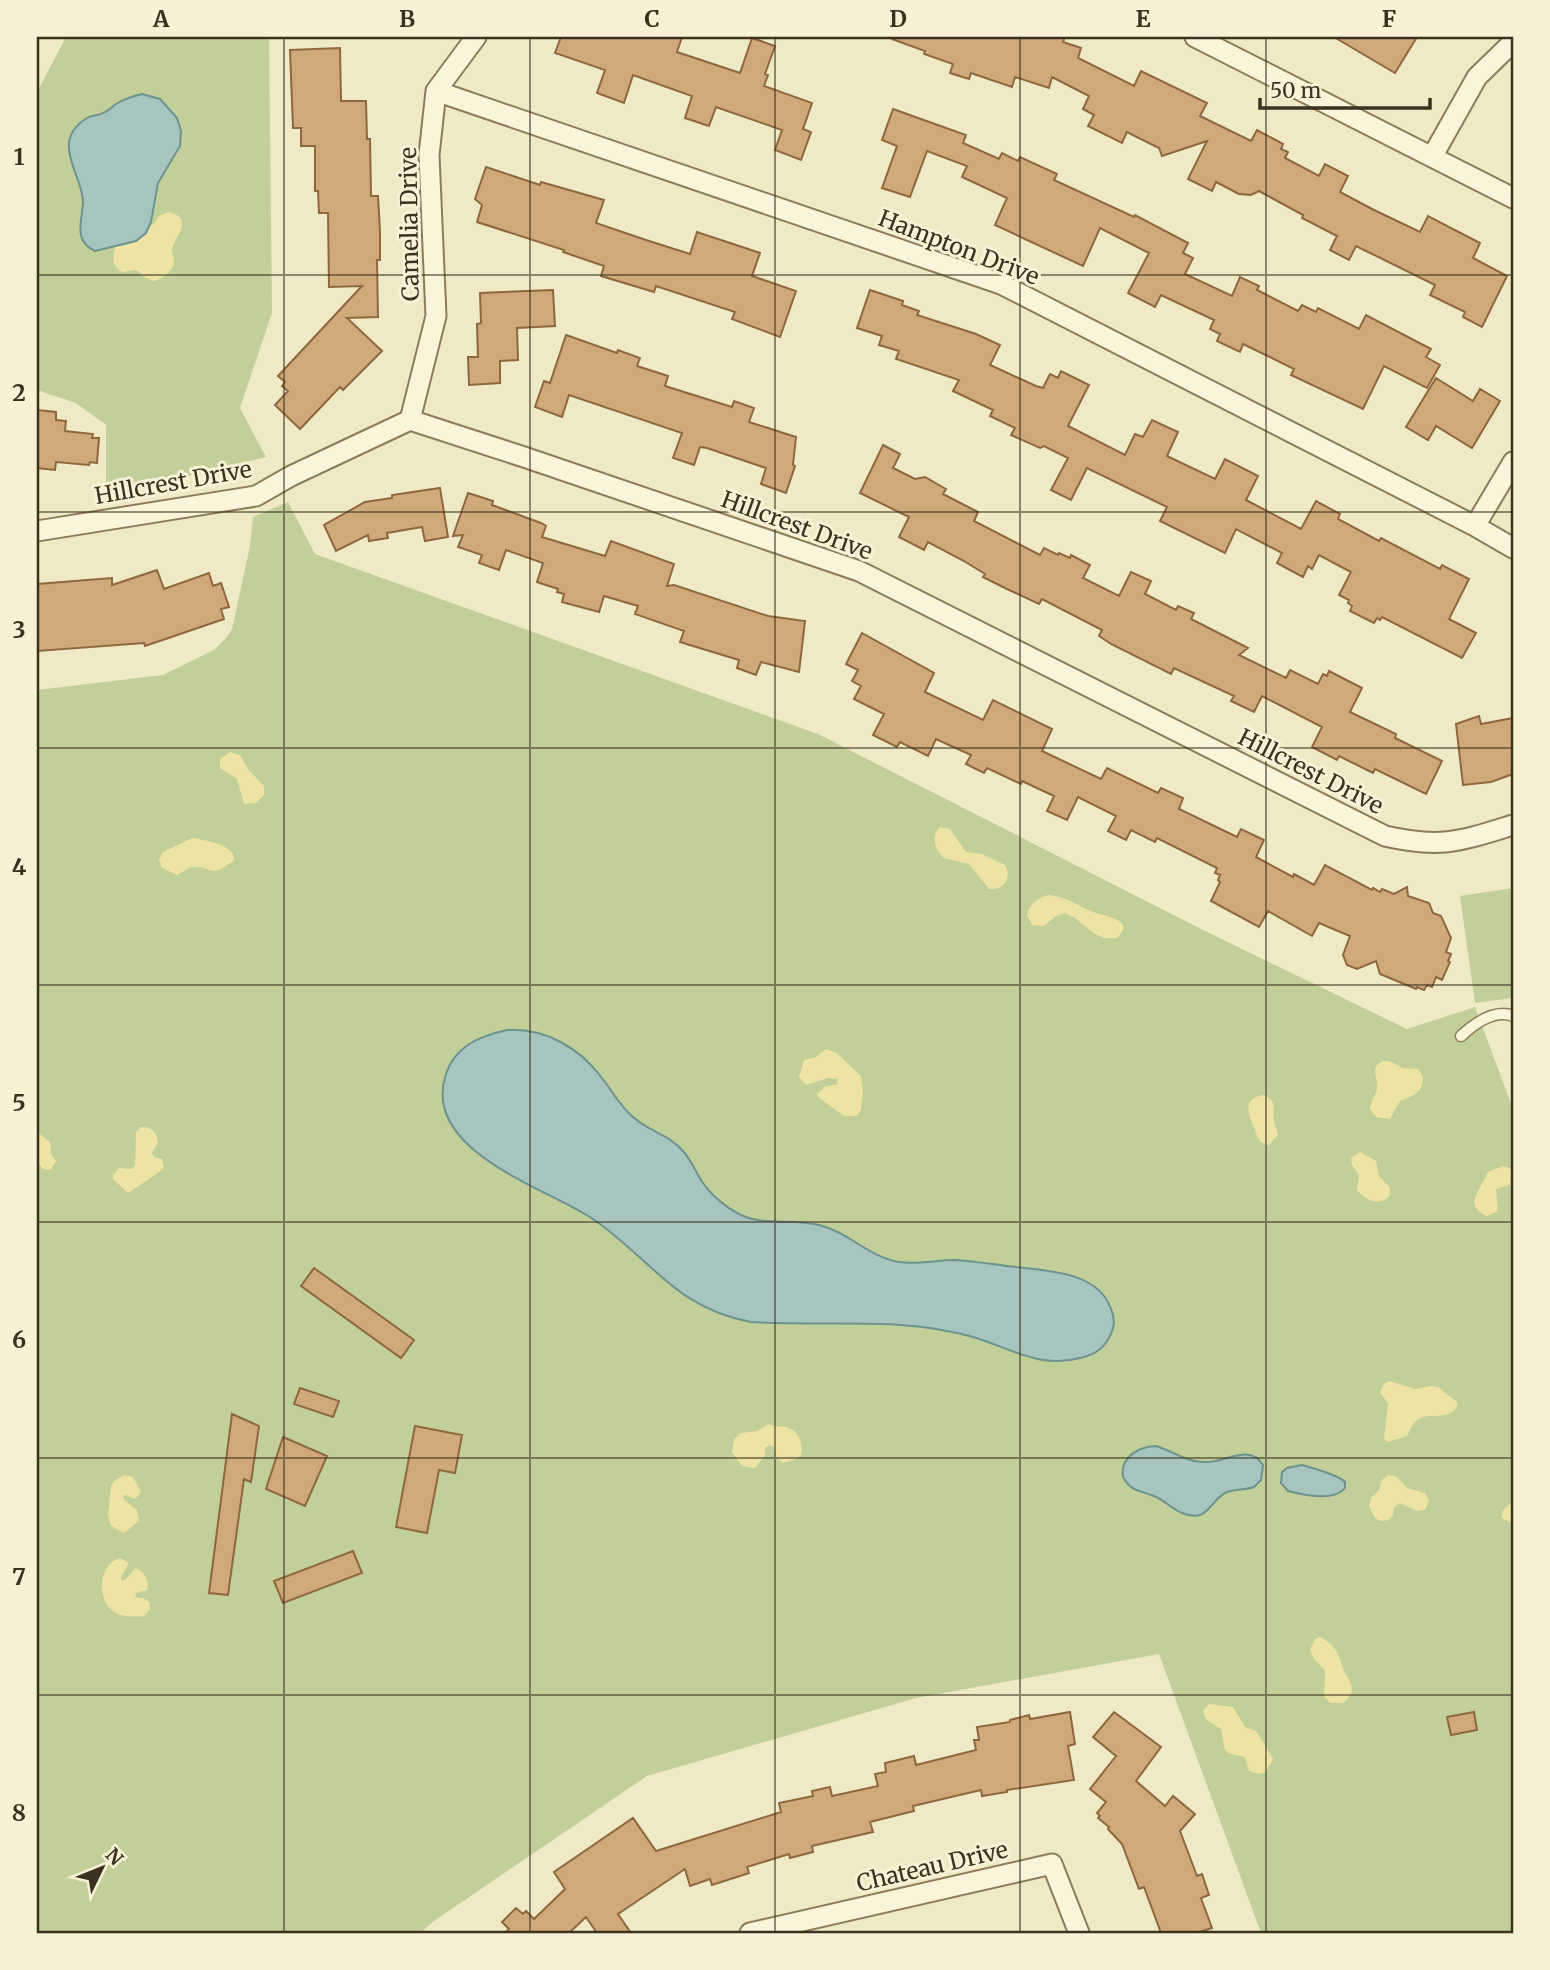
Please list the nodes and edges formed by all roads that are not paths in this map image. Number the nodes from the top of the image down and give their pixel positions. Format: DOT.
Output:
graph roads {
  1 [pos="476,37"];
  2 [pos="1195,37"];
  3 [pos="1513,42"];
  4 [pos="436,91"];
  5 [pos="1432,157"];
  6 [pos="1513,198"];
  7 [pos="410,420"];
  8 [pos="1513,462"];
  9 [pos="1475,526"];
  10 [pos="37,531"];
  11 [pos="1513,548"];
  12 [pos="1513,825"];
  13 [pos="1513,1016"];
  14 [pos="1461,1036"];
  15 [pos="750,1933"];
  16 [pos="1079,1933"];
  1 -- 4 [label="street"];
  2 -- 5 [label="street"];
  3 -- 5 [label="street"];
  4 -- 7 [label="street, Camelia Drive"];
  4 -- 9 [label="street, Hampton Drive"];
  5 -- 6 [label="street"];
  7 -- 10 [label="street, Hillcrest Drive"];
  7 -- 12 [label="street, Hillcrest Drive"];
  8 -- 9 [label="street"];
  9 -- 11 [label="street, Hampton Drive"];
  13 -- 14 [label="lane"];
  15 -- 16 [label="street, Chateau Drive"];
}
